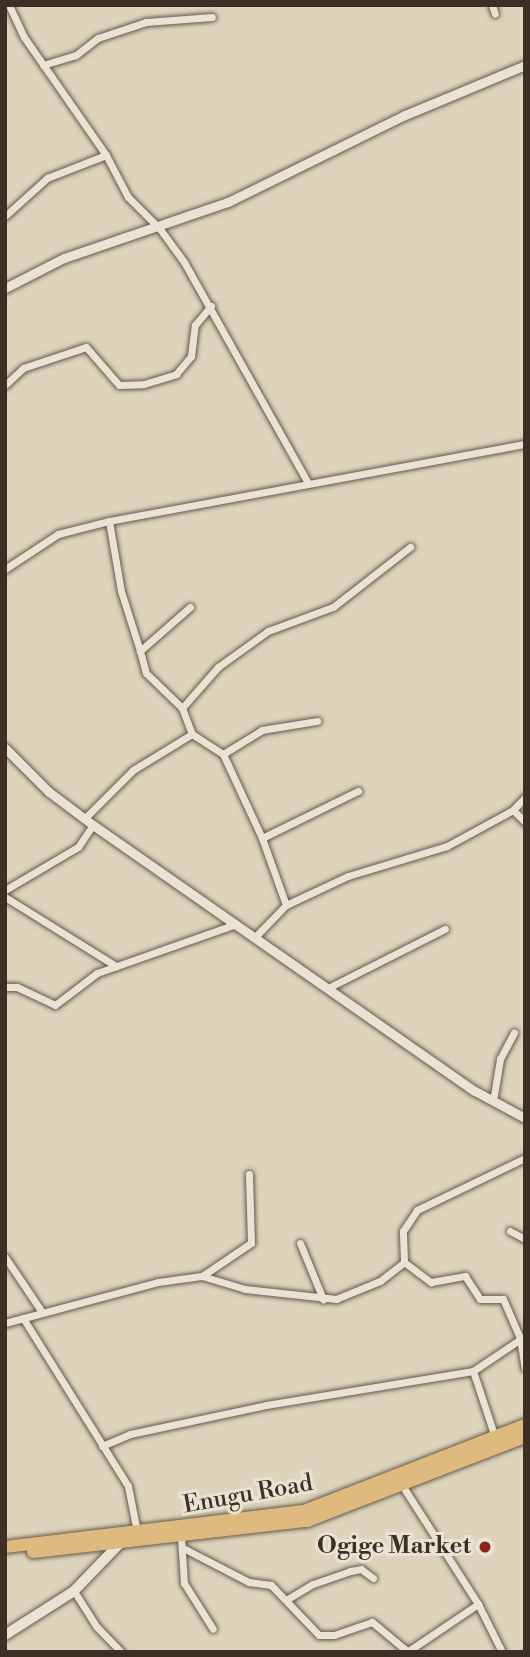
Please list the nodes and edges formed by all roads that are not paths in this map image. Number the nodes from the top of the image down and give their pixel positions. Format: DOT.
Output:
graph roads {
  1 [pos="9,5"];
  2 [pos="492,5"];
  3 [pos="495,14"];
  4 [pos="212,18"];
  5 [pos="43,65"];
  6 [pos="525,65"];
  7 [pos="106,155"];
  8 [pos="5,216"];
  9 [pos="160,229"];
  10 [pos="5,288"];
  11 [pos="211,306"];
  12 [pos="5,385"];
  13 [pos="525,444"];
  14 [pos="307,481"];
  15 [pos="109,520"];
  16 [pos="410,547"];
  17 [pos="5,569"];
  18 [pos="190,607"];
  19 [pos="140,650"];
  20 [pos="182,708"];
  21 [pos="317,721"];
  22 [pos="192,734"];
  23 [pos="6,751"];
  24 [pos="223,754"];
  25 [pos="358,791"];
  26 [pos="525,797"];
  27 [pos="513,810"];
  28 [pos="84,819"];
  29 [pos="525,822"];
  30 [pos="93,825"];
  31 [pos="262,838"];
  32 [pos="5,890"];
  33 [pos="5,897"];
  34 [pos="286,905"];
  35 [pos="236,924"];
  36 [pos="445,929"];
  37 [pos="255,937"];
  38 [pos="116,966"];
  39 [pos="5,987"];
  40 [pos="328,988"];
  41 [pos="514,1033"];
  42 [pos="493,1101"];
  43 [pos="525,1118"];
  44 [pos="525,1158"];
  45 [pos="249,1174"];
  46 [pos="510,1231"];
  47 [pos="525,1239"];
  48 [pos="300,1243"];
  49 [pos="5,1256"];
  50 [pos="404,1262"];
  51 [pos="202,1276"];
  52 [pos="323,1298"];
  53 [pos="41,1312"];
  54 [pos="23,1318"];
  55 [pos="5,1323"];
  56 [pos="522,1337"];
  57 [pos="525,1368"];
  58 [pos="473,1371"];
  59 [pos="525,1425"];
  60 [pos="495,1437"];
  61 [pos="525,1437"];
  62 [pos="102,1446"];
  63 [pos="400,1481"];
  64 [pos="138,1533"];
  65 [pos="123,1538"];
  66 [pos="183,1543"];
  67 [pos="5,1547"];
  68 [pos="5,1555"];
  69 [pos="373,1578"];
  70 [pos="74,1591"];
  71 [pos="286,1600"];
  72 [pos="478,1604"];
  73 [pos="213,1629"];
  74 [pos="5,1634"];
  75 [pos="121,1652"];
  76 [pos="407,1652"];
  77 [pos="502,1652"];
  1 -- 5 [label="street"];
  2 -- 3 [label="street"];
  4 -- 5 [label="street"];
  5 -- 7 [label="street"];
  6 -- 9 [label="street"];
  7 -- 8 [label="street"];
  7 -- 9 [label="street"];
  9 -- 10 [label="street"];
  9 -- 11 [label="street"];
  11 -- 12 [label="street"];
  11 -- 14 [label="street"];
  13 -- 14 [label="street"];
  14 -- 15 [label="street"];
  15 -- 17 [label="street"];
  15 -- 19 [label="street"];
  16 -- 20 [label="street"];
  18 -- 19 [label="street"];
  19 -- 20 [label="street"];
  20 -- 22 [label="street"];
  21 -- 24 [label="street"];
  22 -- 24 [label="street"];
  22 -- 28 [label="street"];
  23 -- 28 [label="street"];
  24 -- 31 [label="street"];
  25 -- 31 [label="street"];
  26 -- 27 [label="street"];
  27 -- 29 [label="street"];
  27 -- 34 [label="street"];
  28 -- 30 [label="street"];
  30 -- 32 [label="street"];
  30 -- 35 [label="street"];
  31 -- 34 [label="street"];
  33 -- 38 [label="street"];
  34 -- 37 [label="street"];
  35 -- 37 [label="street"];
  35 -- 38 [label="street"];
  36 -- 40 [label="street"];
  37 -- 40 [label="street"];
  38 -- 39 [label="street"];
  40 -- 42 [label="street"];
  41 -- 42 [label="street"];
  42 -- 43 [label="street"];
  44 -- 50 [label="street"];
  45 -- 51 [label="street"];
  46 -- 47 [label="street"];
  48 -- 52 [label="street"];
  49 -- 53 [label="street"];
  50 -- 52 [label="street"];
  50 -- 56 [label="street"];
  51 -- 52 [label="street"];
  51 -- 53 [label="street"];
  53 -- 54 [label="street"];
  54 -- 55 [label="street"];
  54 -- 62 [label="street"];
  56 -- 57 [label="street"];
  56 -- 58 [label="street"];
  58 -- 60 [label="street"];
  58 -- 62 [label="street"];
  59 -- 60 [label="main road, Enugu Road"];
  60 -- 63 [label="main road, Enugu Road"];
  61 -- 63 [label="main road"];
  62 -- 64 [label="street"];
  63 -- 64 [label="main road, Enugu Road"];
  63 -- 66 [label="main road"];
  63 -- 72 [label="street"];
  64 -- 65 [label="main road, Enugu Road"];
  65 -- 66 [label="main road"];
  65 -- 67 [label="main road, Enugu Road"];
  65 -- 68 [label="main road"];
  65 -- 70 [label="main road"];
  66 -- 71 [label="street"];
  66 -- 73 [label="street"];
  69 -- 71 [label="street"];
  70 -- 74 [label="main road"];
  70 -- 75 [label="street"];
  71 -- 76 [label="street"];
  72 -- 76 [label="street"];
  72 -- 77 [label="street"];
}
